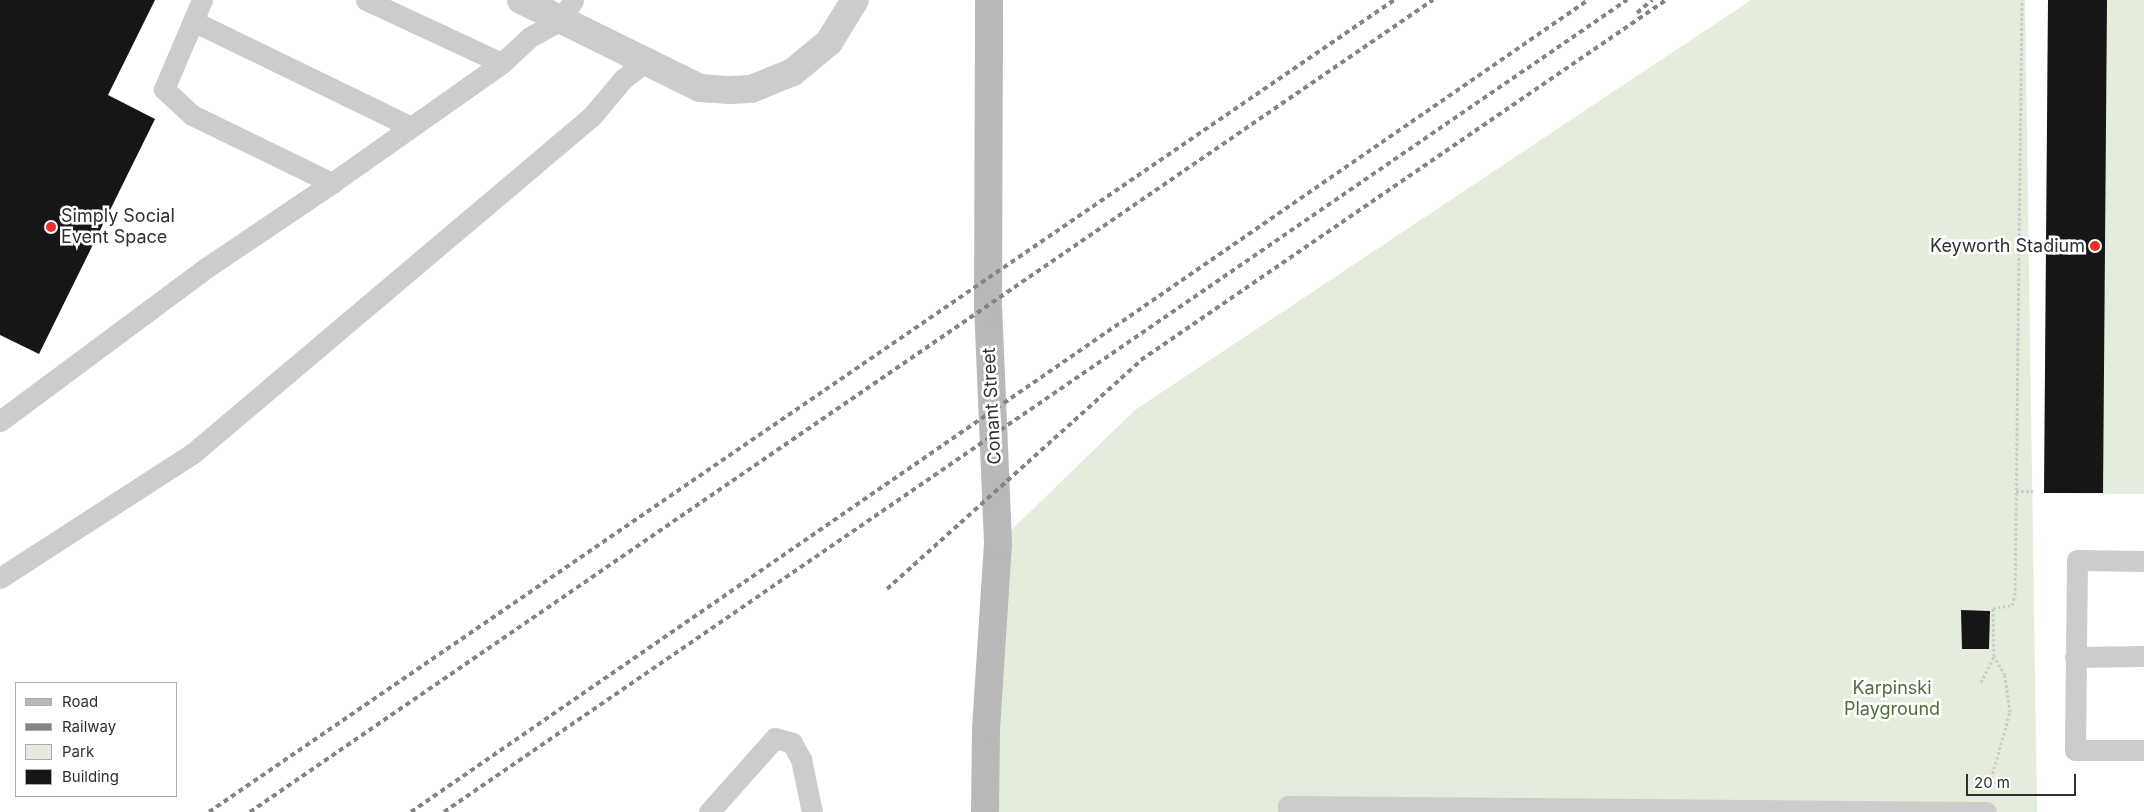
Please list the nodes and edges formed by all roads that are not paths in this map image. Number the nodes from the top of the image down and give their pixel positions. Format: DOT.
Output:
graph roads {
  1 [pos="202,0"];
  2 [pos="366,0"];
  3 [pos="521,0"];
  4 [pos="855,0"];
  5 [pos="988,0"];
  6 [pos="567,9"];
  7 [pos="193,21"];
  8 [pos="646,61"];
  9 [pos="502,63"];
  10 [pos="411,128"];
  11 [pos="332,183"];
  12 [pos="0,421"];
  13 [pos="2144,561"];
  14 [pos="0,578"];
  15 [pos="2144,656"];
  16 [pos="2076,657"];
  17 [pos="2144,750"];
  18 [pos="709,812"];
  19 [pos="812,812"];
  20 [pos="985,812"];
  21 [pos="1288,812"];
  22 [pos="1986,812"];
  1 -- 7 [label="lane"];
  2 -- 9 [label="lane"];
  3 -- 6 [label="street"];
  4 -- 8 [label="street"];
  5 -- 20 [label="main road, Conant Street"];
  6 -- 8 [label="street"];
  6 -- 9 [label="lane"];
  7 -- 10 [label="lane"];
  7 -- 11 [label="lane"];
  8 -- 14 [label="lane"];
  9 -- 10 [label="lane"];
  10 -- 11 [label="lane"];
  11 -- 12 [label="lane"];
  13 -- 16 [label="lane"];
  15 -- 16 [label="lane"];
  16 -- 17 [label="lane"];
  18 -- 19 [label="lane"];
  21 -- 22 [label="lane"];
}
